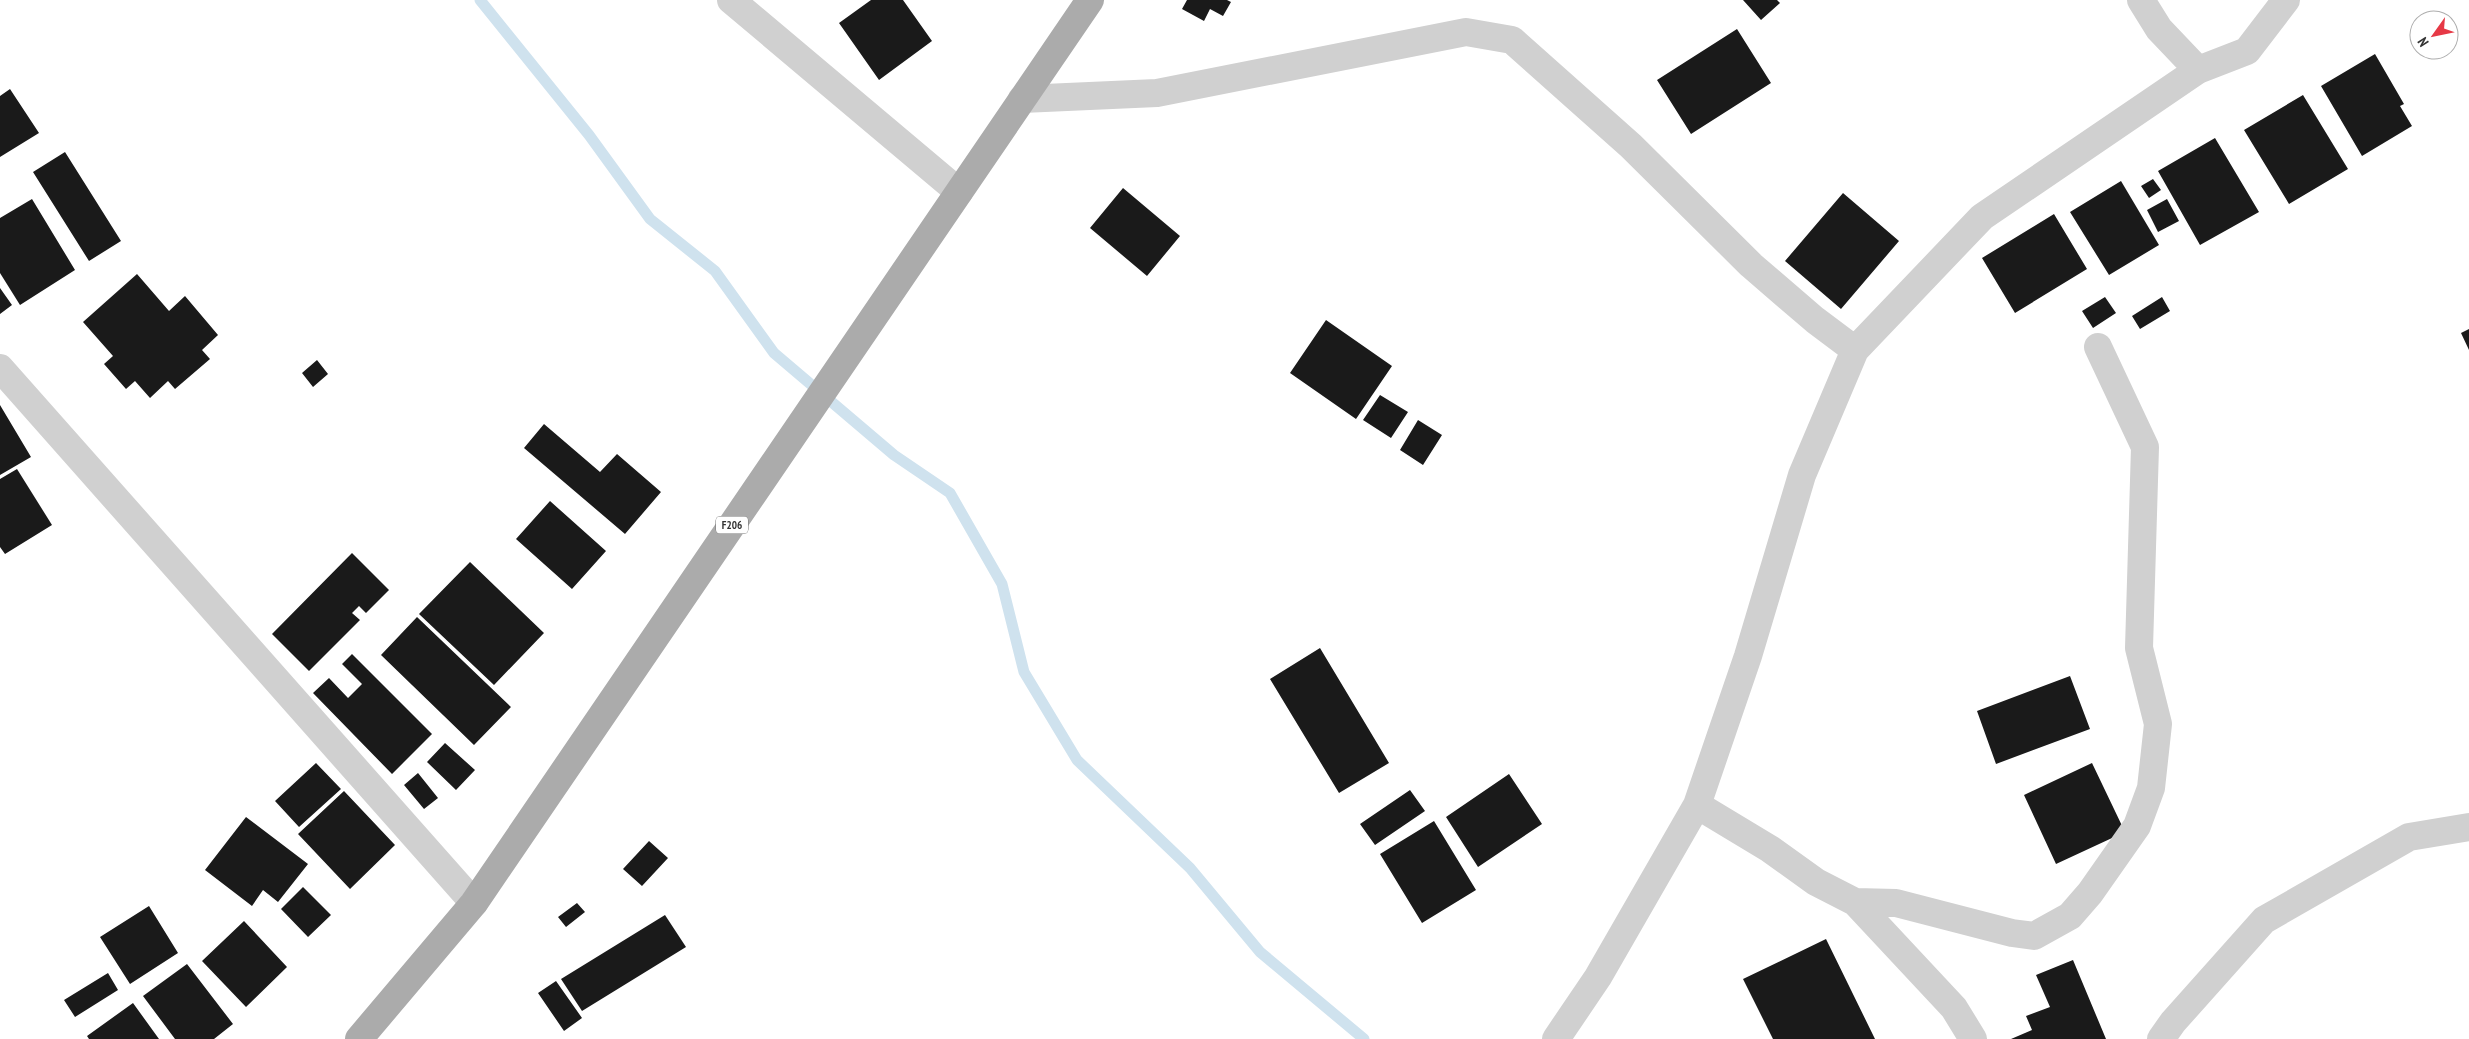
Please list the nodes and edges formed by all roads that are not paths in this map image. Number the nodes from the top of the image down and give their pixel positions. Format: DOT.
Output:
graph roads {
  1 [pos="730,0"];
  2 [pos="1090,0"];
  3 [pos="2141,0"];
  4 [pos="2286,0"];
  5 [pos="2198,70"];
  6 [pos="1022,100"];
  7 [pos="959,192"];
  8 [pos="2098,347"];
  9 [pos="1855,350"];
  10 [pos="0,368"];
  11 [pos="1697,805"];
  12 [pos="2469,827"];
  13 [pos="1855,902"];
  14 [pos="474,903"];
  15 [pos="359,1039"];
  16 [pos="1556,1039"];
  17 [pos="1973,1039"];
  18 [pos="2161,1039"];
  1 -- 7 [label="street"];
  2 -- 6 [label="main road, F206"];
  3 -- 5 [label="street"];
  4 -- 5 [label="street"];
  5 -- 9 [label="street"];
  6 -- 7 [label="main road, F206"];
  6 -- 9 [label="street"];
  7 -- 14 [label="main road, F206"];
  8 -- 13 [label="street"];
  9 -- 11 [label="street"];
  10 -- 14 [label="street"];
  11 -- 13 [label="street"];
  11 -- 16 [label="street"];
  12 -- 18 [label="street"];
  13 -- 17 [label="street"];
  14 -- 15 [label="main road, F206"];
}
